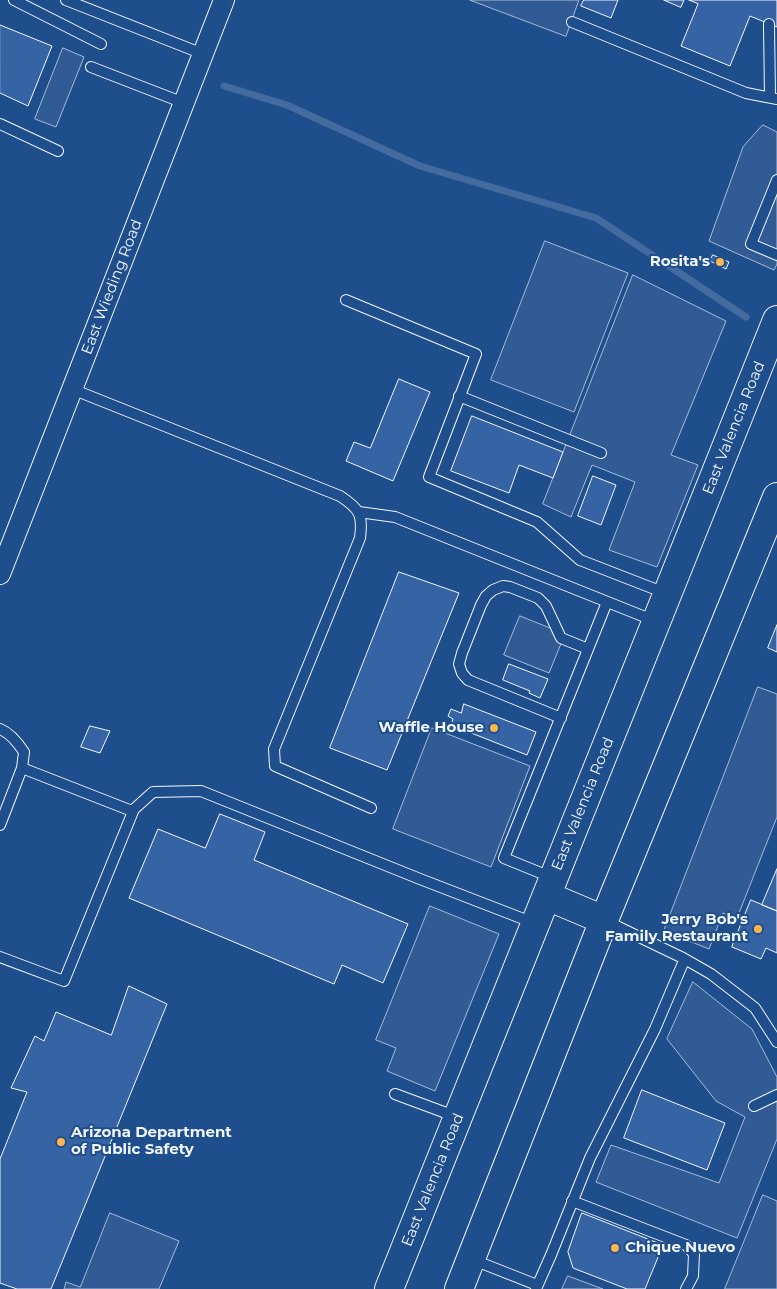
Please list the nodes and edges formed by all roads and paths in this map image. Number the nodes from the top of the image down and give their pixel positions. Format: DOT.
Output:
graph roads {
  1 [pos="14,0"];
  2 [pos="66,0"];
  3 [pos="224,0"];
  4 [pos="572,22"];
  5 [pos="769,24"];
  6 [pos="101,44"];
  7 [pos="203,54"];
  8 [pos="91,67"];
  9 [pos="773,98"];
  10 [pos="184,103"];
  11 [pos="0,124"];
  12 [pos="58,151"];
  13 [pos="777,180"];
  14 [pos="777,255"];
  15 [pos="346,300"];
  16 [pos="777,320"];
  17 [pos="72,389"];
  18 [pos="459,396"];
  19 [pos="601,453"];
  20 [pos="777,497"];
  21 [pos="359,512"];
  22 [pos="0,574"];
  23 [pos="667,594"];
  24 [pos="607,602"];
  25 [pos="656,621"];
  26 [pos="588,649"];
  27 [pos="561,718"];
  28 [pos="0,729"];
  29 [pos="22,768"];
  30 [pos="371,808"];
  31 [pos="134,810"];
  32 [pos="0,825"];
  33 [pos="550,887"];
  34 [pos="604,920"];
  35 [pos="535,923"];
  36 [pos="0,957"];
  37 [pos="683,963"];
  38 [pos="777,1042"];
  39 [pos="395,1094"];
  40 [pos="777,1096"];
  41 [pos="754,1106"];
  42 [pos="458,1118"];
  43 [pos="572,1201"];
  44 [pos="471,1259"];
  45 [pos="536,1287"];
  46 [pos="389,1289"];
  47 [pos="459,1289"];
  48 [pos="686,1289"];
  1 -- 6 [label="lane"];
  2 -- 7 [label="lane"];
  3 -- 7 [label="street, East Wieding Road"];
  4 -- 9 [label="lane"];
  5 -- 9 [label="lane"];
  7 -- 10 [label="street, East Wieding Road"];
  8 -- 10 [label="lane"];
  10 -- 17 [label="street, East Wieding Road"];
  11 -- 12 [label="lane"];
  13 -- 14 [label="lane"];
  15 -- 18 [label="lane"];
  16 -- 23 [label="main road, East Valencia Road"];
  17 -- 21 [label="lane"];
  17 -- 22 [label="street, East Wieding Road"];
  18 -- 19 [label="lane"];
  18 -- 23 [label="lane"];
  20 -- 34 [label="main road"];
  21 -- 24 [label="lane"];
  21 -- 30 [label="lane"];
  23 -- 25 [label="main road, East Valencia Road"];
  24 -- 25 [label="lane"];
  24 -- 26 [label="lane"];
  25 -- 33 [label="main road, East Valencia Road"];
  26 -- 27 [label="lane"];
  26 -- 27 [label="lane"];
  27 -- 33 [label="lane"];
  28 -- 29 [label="lane"];
  29 -- 31 [label="lane"];
  29 -- 32 [label="lane"];
  31 -- 35 [label="lane"];
  31 -- 36 [label="lane"];
  33 -- 34 [label="main road"];
  33 -- 35 [label="main road, East Valencia Road"];
  34 -- 38 [label="lane"];
  34 -- 44 [label="main road"];
  35 -- 42 [label="main road, East Valencia Road"];
  37 -- 43 [label="lane"];
  39 -- 42 [label="lane"];
  40 -- 41 [label="lane"];
  42 -- 46 [label="main road, East Valencia Road"];
  43 -- 45 [label="lane"];
  43 -- 48 [label="lane"];
  44 -- 45 [label="lane"];
  44 -- 47 [label="main road"];
}
